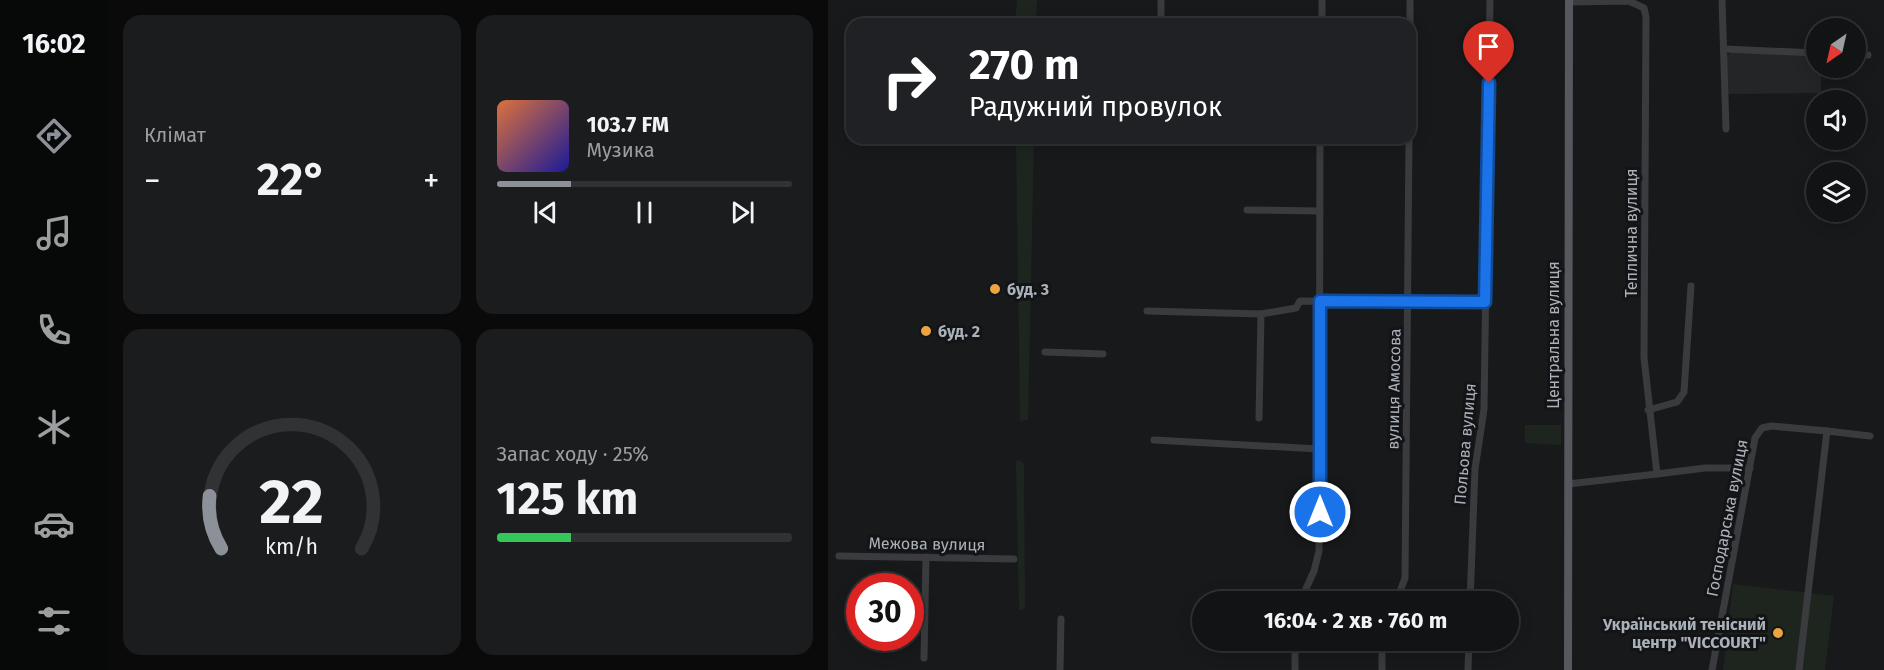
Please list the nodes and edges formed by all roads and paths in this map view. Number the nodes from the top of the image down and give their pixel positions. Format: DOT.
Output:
graph roads {
  1 [pos="1161,0"];
  2 [pos="1322,0"];
  3 [pos="1410,0"];
  4 [pos="1490,0"];
  5 [pos="1629,0"];
  6 [pos="1722,0"];
  7 [pos="1569,1"];
  8 [pos="1161,18"];
  9 [pos="1322,18"];
  10 [pos="1410,18"];
  11 [pos="1724,48"];
  12 [pos="1806,52"];
  13 [pos="1726,129"];
  14 [pos="1320,144"];
  15 [pos="1409,144"];
  16 [pos="1247,210"];
  17 [pos="1320,211"];
  18 [pos="1691,286"];
  19 [pos="1320,301"];
  20 [pos="1408,301"];
  21 [pos="1485,302"];
  22 [pos="1147,311"];
  23 [pos="1261,314"];
  24 [pos="1046,352"];
  25 [pos="1103,354"];
  26 [pos="1648,410"];
  27 [pos="1259,418"];
  28 [pos="1827,431"];
  29 [pos="1870,436"];
  30 [pos="1154,440"];
  31 [pos="1319,449"];
  32 [pos="1750,468"];
  33 [pos="1657,474"];
  34 [pos="1568,484"];
  35 [pos="839,556"];
  36 [pos="926,557"];
  37 [pos="1014,559"];
  38 [pos="1304,591"];
  39 [pos="1400,591"];
  40 [pos="1470,591"];
  41 [pos="1061,619"];
  42 [pos="1295,651"];
  43 [pos="1382,651"];
  44 [pos="1469,651"];
  45 [pos="924,658"];
  46 [pos="1060,670"];
  47 [pos="1295,670"];
  48 [pos="1382,670"];
  49 [pos="1468,670"];
  50 [pos="1568,670"];
  51 [pos="1712,670"];
  52 [pos="1799,670"];
  1 -- 8 [label="street"];
  2 -- 9 [label="street"];
  3 -- 10 [label="street"];
  4 -- 21 [label="street, Польова вулиця"];
  5 -- 7 [label="street, Теплична вулиця"];
  5 -- 26 [label="street, Теплична вулиця"];
  6 -- 11 [label="street"];
  7 -- 34 [label="main road, Центральна вулиця"];
  11 -- 12 [label="street"];
  11 -- 13 [label="street"];
  14 -- 17 [label="street"];
  15 -- 20 [label="street, вулиця Амосова"];
  16 -- 17 [label="street"];
  17 -- 19 [label="street"];
  18 -- 26 [label="street"];
  19 -- 20 [label="street"];
  19 -- 23 [label="street"];
  19 -- 31 [label="street"];
  20 -- 21 [label="street"];
  20 -- 39 [label="street, вулиця Амосова"];
  21 -- 40 [label="street, Польова вулиця"];
  22 -- 23 [label="street"];
  23 -- 27 [label="street"];
  24 -- 25 [label="street"];
  26 -- 33 [label="street, Теплична вулиця"];
  28 -- 29 [label="street"];
  28 -- 32 [label="street, Господарська вулиця"];
  28 -- 52 [label="street"];
  30 -- 31 [label="street"];
  31 -- 38 [label="street"];
  32 -- 33 [label="street"];
  32 -- 51 [label="street, Господарська вулиця"];
  33 -- 34 [label="street"];
  34 -- 50 [label="main road, Центральна вулиця"];
  35 -- 36 [label="street, Межова вулиця"];
  36 -- 37 [label="street, Межова вулиця"];
  36 -- 45 [label="street"];
  41 -- 46 [label="street"];
  42 -- 47 [label="street"];
  43 -- 48 [label="street"];
  44 -- 49 [label="street"];
}
